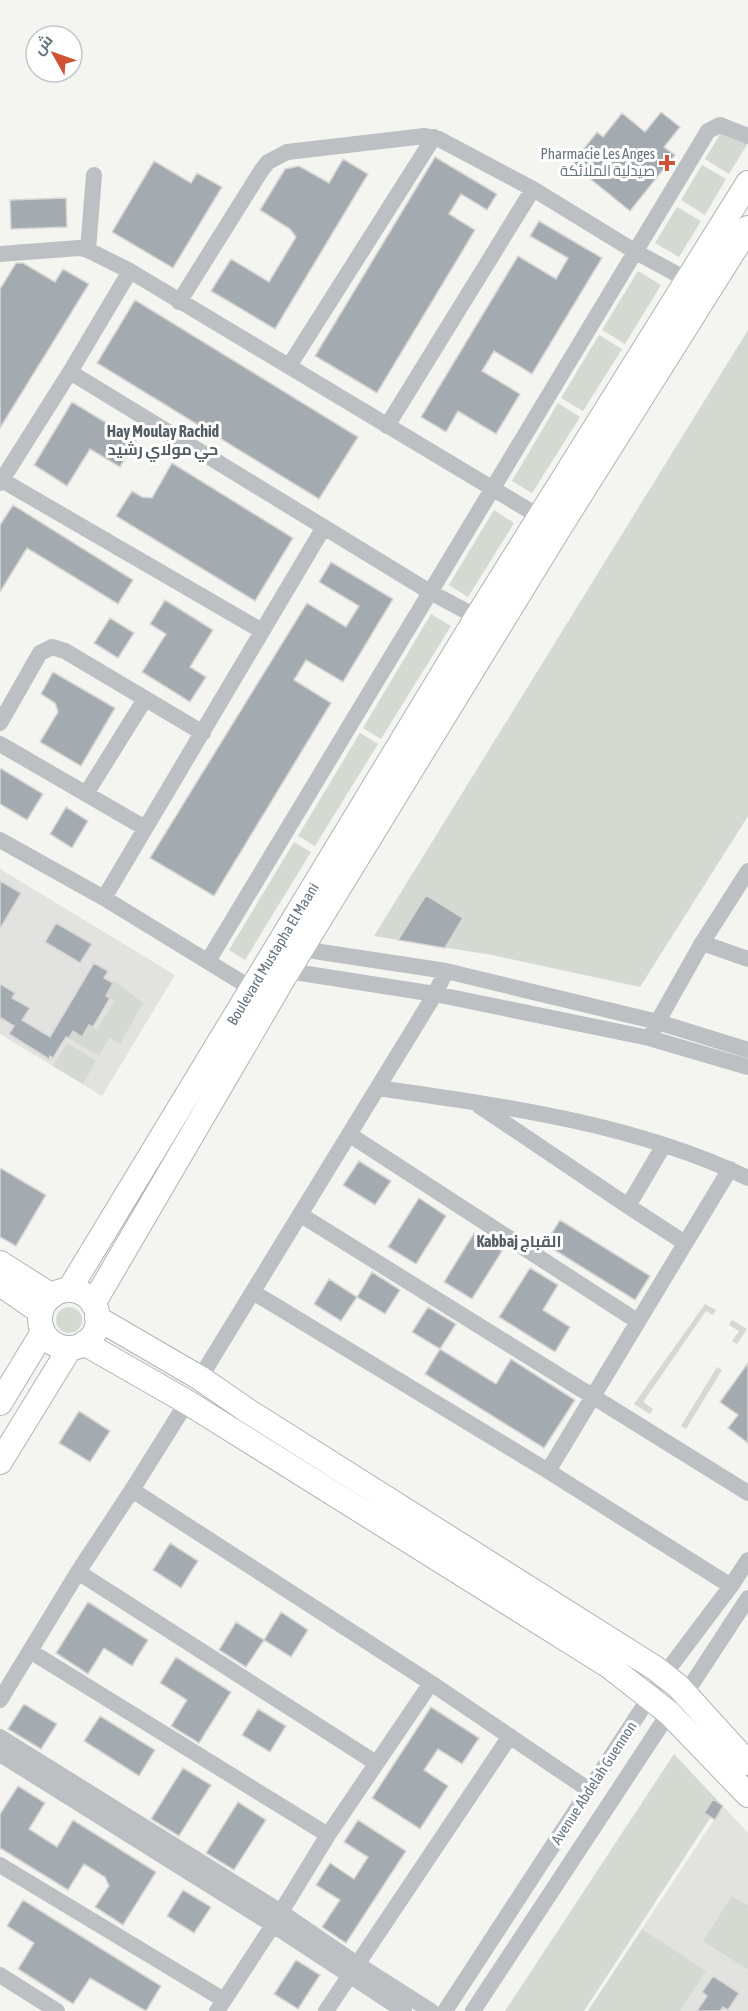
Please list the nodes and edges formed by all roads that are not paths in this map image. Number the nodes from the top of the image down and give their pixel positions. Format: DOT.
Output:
graph roads {
  1 [pos="748,136"];
  2 [pos="434,137"];
  3 [pos="94,175"];
  4 [pos="748,183"];
  5 [pos="533,189"];
  6 [pos="748,228"];
  7 [pos="88,250"];
  8 [pos="636,252"];
  9 [pos="0,254"];
  10 [pos="130,271"];
  11 [pos="688,280"];
  12 [pos="709,292"];
  13 [pos="180,302"];
  14 [pos="290,366"];
  15 [pos="70,372"];
  16 [pos="387,426"];
  17 [pos="1,481"];
  18 [pos="495,488"];
  19 [pos="540,517"];
  20 [pos="324,527"];
  21 [pos="430,592"];
  22 [pos="477,617"];
  23 [pos="262,631"];
  24 [pos="145,699"];
  25 [pos="0,723"];
  26 [pos="203,733"];
  27 [pos="0,744"];
  28 [pos="86,794"];
  29 [pos="145,828"];
  30 [pos="0,840"];
  31 [pos="748,871"];
  32 [pos="104,898"];
  33 [pos="702,943"];
  34 [pos="301,949"];
  35 [pos="748,959"];
  36 [pos="208,961"];
  37 [pos="288,971"];
  38 [pos="446,971"];
  39 [pos="262,994"];
  40 [pos="435,994"];
  41 [pos="658,1022"];
  42 [pos="649,1038"];
  43 [pos="748,1050"];
  44 [pos="748,1066"];
  45 [pos="378,1088"];
  46 [pos="472,1101"];
  47 [pos="161,1136"];
  48 [pos="350,1136"];
  49 [pos="664,1145"];
  50 [pos="183,1149"];
  51 [pos="730,1169"];
  52 [pos="748,1178"];
  53 [pos="628,1206"];
  54 [pos="301,1215"];
  55 [pos="685,1243"];
  56 [pos="0,1263"];
  57 [pos="0,1284"];
  58 [pos="253,1292"];
  59 [pos="51,1308"];
  60 [pos="95,1311"];
  61 [pos="638,1321"];
  62 [pos="77,1346"];
  63 [pos="200,1378"];
  64 [pos="593,1396"];
  65 [pos="186,1402"];
  66 [pos="0,1403"];
  67 [pos="0,1462"];
  68 [pos="548,1471"];
  69 [pos="132,1490"];
  70 [pos="748,1493"];
  71 [pos="748,1560"];
  72 [pos="78,1572"];
  73 [pos="731,1586"];
  74 [pos="748,1598"];
  75 [pos="30,1651"];
  76 [pos="664,1675"];
  77 [pos="431,1683"];
  78 [pos="686,1693"];
  79 [pos="650,1697"];
  80 [pos="0,1700"];
  81 [pos="669,1713"];
  82 [pos="510,1736"];
  83 [pos="0,1737"];
  84 [pos="0,1754"];
  85 [pos="376,1763"];
  86 [pos="748,1763"];
  87 [pos="746,1786"];
  88 [pos="589,1790"];
  89 [pos="136,1832"];
  90 [pos="328,1835"];
  91 [pos="0,1865"];
  92 [pos="277,1919"];
  93 [pos="353,1970"];
  94 [pos="0,1976"];
  95 [pos="220,2005"];
  96 [pos="57,2011"];
  97 [pos="326,2011"];
  98 [pos="404,2011"];
  99 [pos="431,2011"];
  100 [pos="445,2011"];
  101 [pos="473,2011"];
  1 -- 8 [label="street"];
  2 -- 5 [label="street"];
  2 -- 13 [label="street"];
  2 -- 14 [label="street"];
  3 -- 7 [label="street"];
  4 -- 11 [label="street, Boulevard Mustapha El Maani"];
  5 -- 8 [label="street"];
  5 -- 16 [label="street"];
  6 -- 12 [label="street, Boulevard Mustapha El Maani"];
  7 -- 9 [label="street"];
  7 -- 10 [label="street"];
  8 -- 11 [label="street"];
  8 -- 18 [label="street"];
  10 -- 13 [label="street"];
  10 -- 15 [label="street"];
  11 -- 12 [label="street"];
  11 -- 19 [label="street, Boulevard Mustapha El Maani"];
  12 -- 34 [label="street, Boulevard Mustapha El Maani"];
  13 -- 14 [label="street"];
  14 -- 16 [label="street"];
  15 -- 17 [label="street"];
  15 -- 20 [label="street"];
  16 -- 18 [label="street"];
  17 -- 23 [label="street"];
  18 -- 19 [label="street"];
  18 -- 21 [label="street"];
  19 -- 22 [label="street, Boulevard Mustapha El Maani"];
  20 -- 21 [label="street"];
  20 -- 23 [label="street"];
  21 -- 22 [label="street"];
  21 -- 36 [label="street"];
  22 -- 39 [label="street, Boulevard Mustapha El Maani"];
  23 -- 26 [label="street"];
  24 -- 25 [label="street"];
  24 -- 26 [label="street"];
  24 -- 28 [label="street"];
  26 -- 29 [label="street"];
  27 -- 28 [label="street"];
  28 -- 29 [label="street"];
  29 -- 32 [label="street"];
  30 -- 32 [label="street"];
  31 -- 33 [label="street"];
  32 -- 36 [label="street"];
  33 -- 35 [label="street"];
  33 -- 41 [label="street"];
  34 -- 37 [label="street, Boulevard Mustapha El Maani"];
  34 -- 38 [label="street"];
  36 -- 39 [label="street"];
  37 -- 39 [label="street, Boulevard Mustapha El Maani"];
  37 -- 40 [label="street"];
  38 -- 40 [label="street"];
  38 -- 41 [label="street"];
  39 -- 47 [label="street, Boulevard Mustapha El Maani"];
  39 -- 50 [label="street, Boulevard Mustapha El Maani"];
  40 -- 42 [label="street"];
  40 -- 45 [label="street"];
  41 -- 42 [label="street"];
  41 -- 43 [label="street"];
  42 -- 44 [label="street"];
  45 -- 46 [label="street"];
  45 -- 48 [label="street"];
  46 -- 49 [label="street"];
  46 -- 53 [label="street"];
  47 -- 50 [label="street"];
  47 -- 59 [label="street, Boulevard Mustapha El Maani"];
  48 -- 54 [label="street"];
  48 -- 61 [label="street"];
  49 -- 51 [label="street"];
  49 -- 53 [label="street"];
  50 -- 60 [label="street, Boulevard Mustapha El Maani"];
  51 -- 52 [label="street"];
  51 -- 55 [label="street"];
  53 -- 55 [label="street"];
  54 -- 58 [label="street"];
  54 -- 64 [label="street"];
  55 -- 61 [label="street"];
  56 -- 59 [label="street"];
  57 -- 59 [label="street"];
  58 -- 63 [label="street"];
  58 -- 68 [label="street"];
  59 -- 60 [label="street"];
  59 -- 62 [label="street"];
  59 -- 66 [label="street, Boulevard Mustapha El Maani"];
  60 -- 62 [label="street"];
  60 -- 63 [label="street"];
  61 -- 64 [label="street"];
  62 -- 65 [label="street"];
  62 -- 67 [label="street"];
  63 -- 65 [label="street"];
  63 -- 76 [label="street"];
  64 -- 68 [label="street"];
  64 -- 70 [label="street"];
  65 -- 69 [label="street"];
  65 -- 79 [label="street"];
  68 -- 73 [label="street"];
  69 -- 72 [label="street"];
  69 -- 77 [label="street"];
  71 -- 73 [label="street, Avenue Abdelah Guennon"];
  72 -- 75 [label="street"];
  72 -- 85 [label="street"];
  73 -- 76 [label="street, Avenue Abdelah Guennon"];
  74 -- 78 [label="street, Avenue Abdelah Guennon"];
  75 -- 80 [label="street"];
  75 -- 90 [label="street"];
  76 -- 78 [label="street"];
  76 -- 79 [label="street, Avenue Abdelah Guennon"];
  77 -- 82 [label="street"];
  77 -- 85 [label="street"];
  78 -- 81 [label="street, Avenue Abdelah Guennon"];
  78 -- 86 [label="street"];
  79 -- 81 [label="street"];
  79 -- 88 [label="street, Avenue Abdelah Guennon"];
  81 -- 87 [label="street"];
  81 -- 101 [label="street, Avenue Abdelah Guennon"];
  82 -- 88 [label="street"];
  82 -- 93 [label="street"];
  83 -- 89 [label="street"];
  84 -- 89 [label="street"];
  85 -- 90 [label="street"];
  88 -- 100 [label="street, Avenue Abdelah Guennon"];
  89 -- 92 [label="street"];
  90 -- 92 [label="street"];
  91 -- 95 [label="street"];
  92 -- 93 [label="street"];
  92 -- 95 [label="street"];
  93 -- 97 [label="street"];
  93 -- 98 [label="street"];
  93 -- 99 [label="street"];
  94 -- 96 [label="street"];
}
